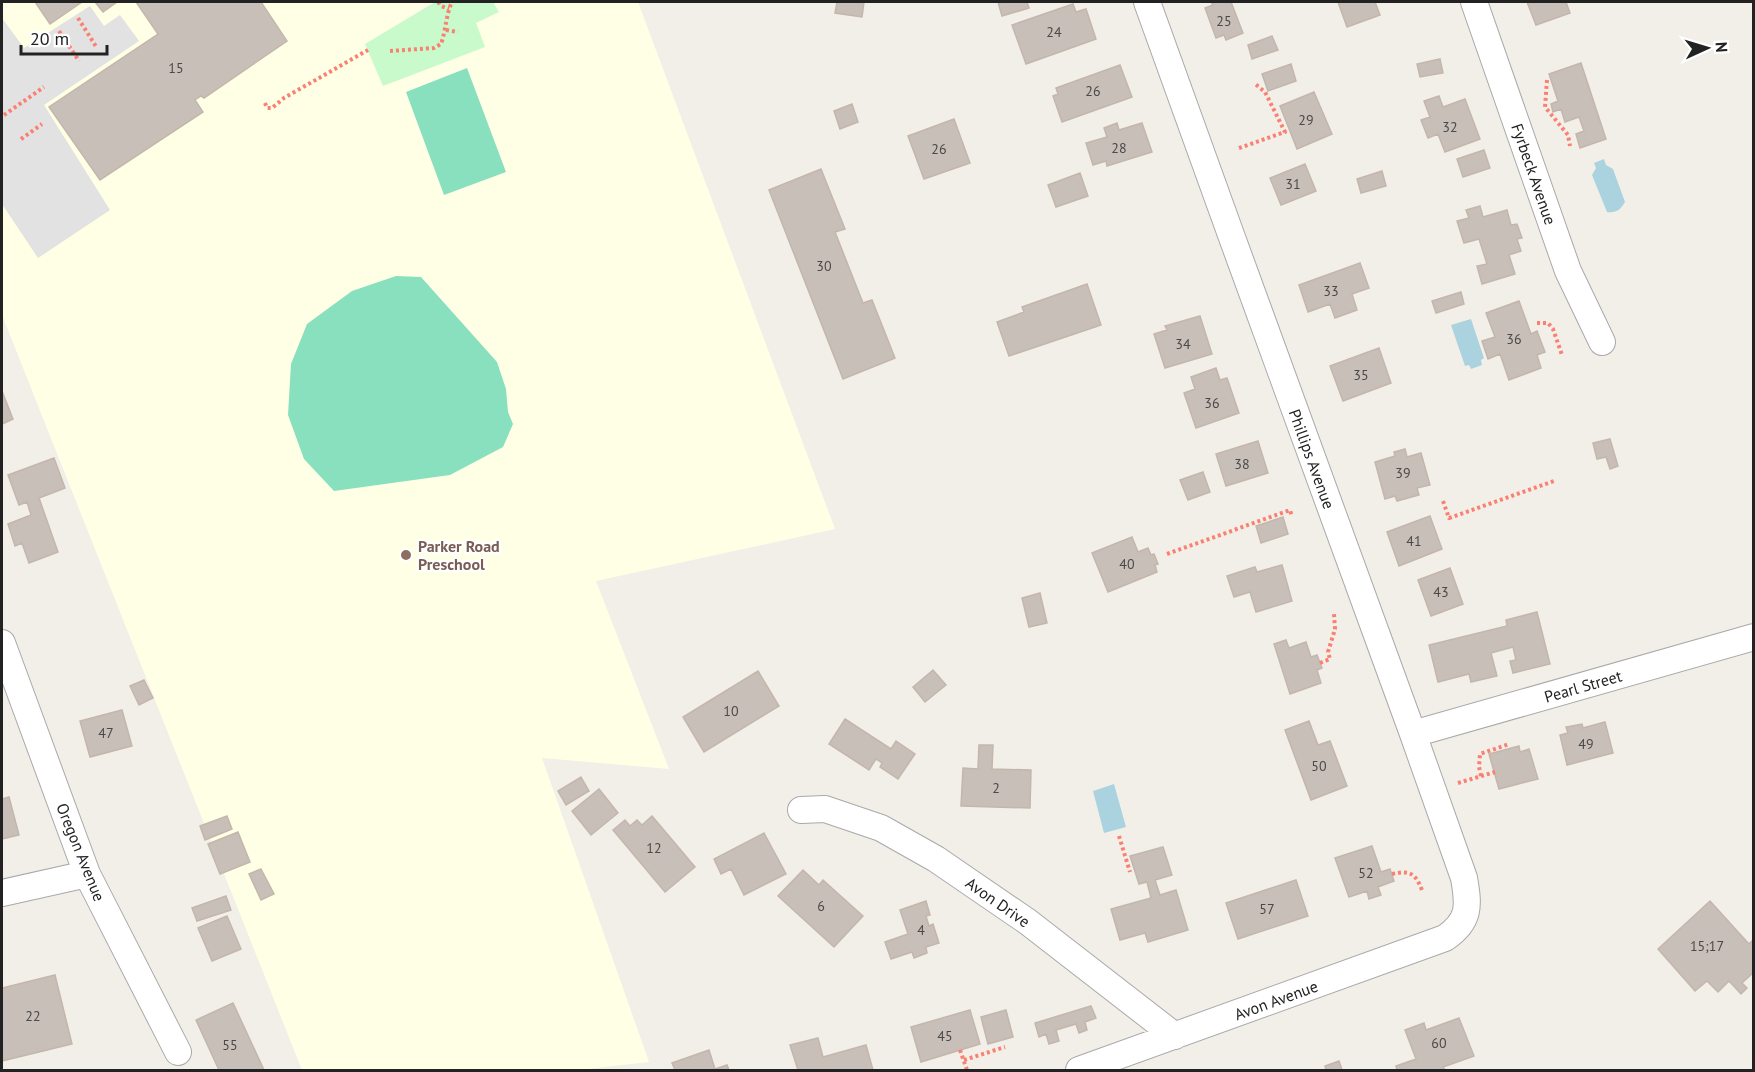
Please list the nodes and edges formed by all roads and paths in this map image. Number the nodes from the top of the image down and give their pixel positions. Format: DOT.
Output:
graph roads {
  1 [pos="438,2"];
  2 [pos="452,2"];
  3 [pos="1148,2"];
  4 [pos="1474,2"];
  5 [pos="448,9"];
  6 [pos="78,18"];
  7 [pos="446,30"];
  8 [pos="59,31"];
  9 [pos="458,32"];
  10 [pos="97,48"];
  11 [pos="368,50"];
  12 [pos="390,51"];
  13 [pos="79,61"];
  14 [pos="1547,80"];
  15 [pos="1254,83"];
  16 [pos="44,87"];
  17 [pos="265,103"];
  18 [pos="4,115"];
  19 [pos="42,124"];
  20 [pos="21,139"];
  21 [pos="1570,146"];
  22 [pos="1239,148"];
  23 [pos="1537,323"];
  24 [pos="1602,342"];
  25 [pos="1562,355"];
  26 [pos="1554,481"];
  27 [pos="1443,501"];
  28 [pos="1293,517"];
  29 [pos="1167,554"];
  30 [pos="1334,614"];
  31 [pos="1754,637"];
  32 [pos="3,649"];
  33 [pos="1320,663"];
  34 [pos="1413,734"];
  35 [pos="1509,744"];
  36 [pos="1495,772"];
  37 [pos="1481,776"];
  38 [pos="1433,790"];
  39 [pos="801,810"];
  40 [pos="1119,836"];
  41 [pos="1130,872"];
  42 [pos="87,874"];
  43 [pos="1392,874"];
  44 [pos="1422,890"];
  45 [pos="2,893"];
  46 [pos="1465,917"];
  47 [pos="1175,1036"];
  48 [pos="1005,1047"];
  49 [pos="960,1050"];
  50 [pos="178,1052"];
  51 [pos="964,1060"];
  52 [pos="967,1071"];
  53 [pos="1079,1071"];
  1 -- 5 [label="path"];
  2 -- 5 [label="path"];
  3 -- 34 [label="street, Phillips Avenue"];
  4 -- 24 [label="street, Fyrbeck Avenue"];
  5 -- 7 [label="path"];
  6 -- 10 [label="path"];
  7 -- 9 [label="path"];
  7 -- 12 [label="path"];
  8 -- 13 [label="path"];
  11 -- 17 [label="path"];
  14 -- 21 [label="path"];
  15 -- 22 [label="path"];
  16 -- 18 [label="path"];
  19 -- 20 [label="path"];
  23 -- 25 [label="path"];
  26 -- 27 [label="path"];
  28 -- 29 [label="path"];
  30 -- 33 [label="path"];
  31 -- 34 [label="street, Pearl Street"];
  32 -- 42 [label="street, Oregon Avenue"];
  34 -- 38 [label="street, Phillips Avenue"];
  35 -- 37 [label="path"];
  36 -- 37 [label="path"];
  37 -- 38 [label="path"];
  38 -- 46 [label="street, Phillips Avenue"];
  39 -- 47 [label="street, Avon Drive"];
  40 -- 41 [label="path"];
  42 -- 45 [label="street"];
  42 -- 50 [label="street, Oregon Avenue"];
  43 -- 44 [label="path"];
  46 -- 47 [label="street, Avon Avenue"];
  47 -- 53 [label="street, Avon Avenue"];
  48 -- 51 [label="path"];
  49 -- 51 [label="path"];
  51 -- 52 [label="path"];
}
